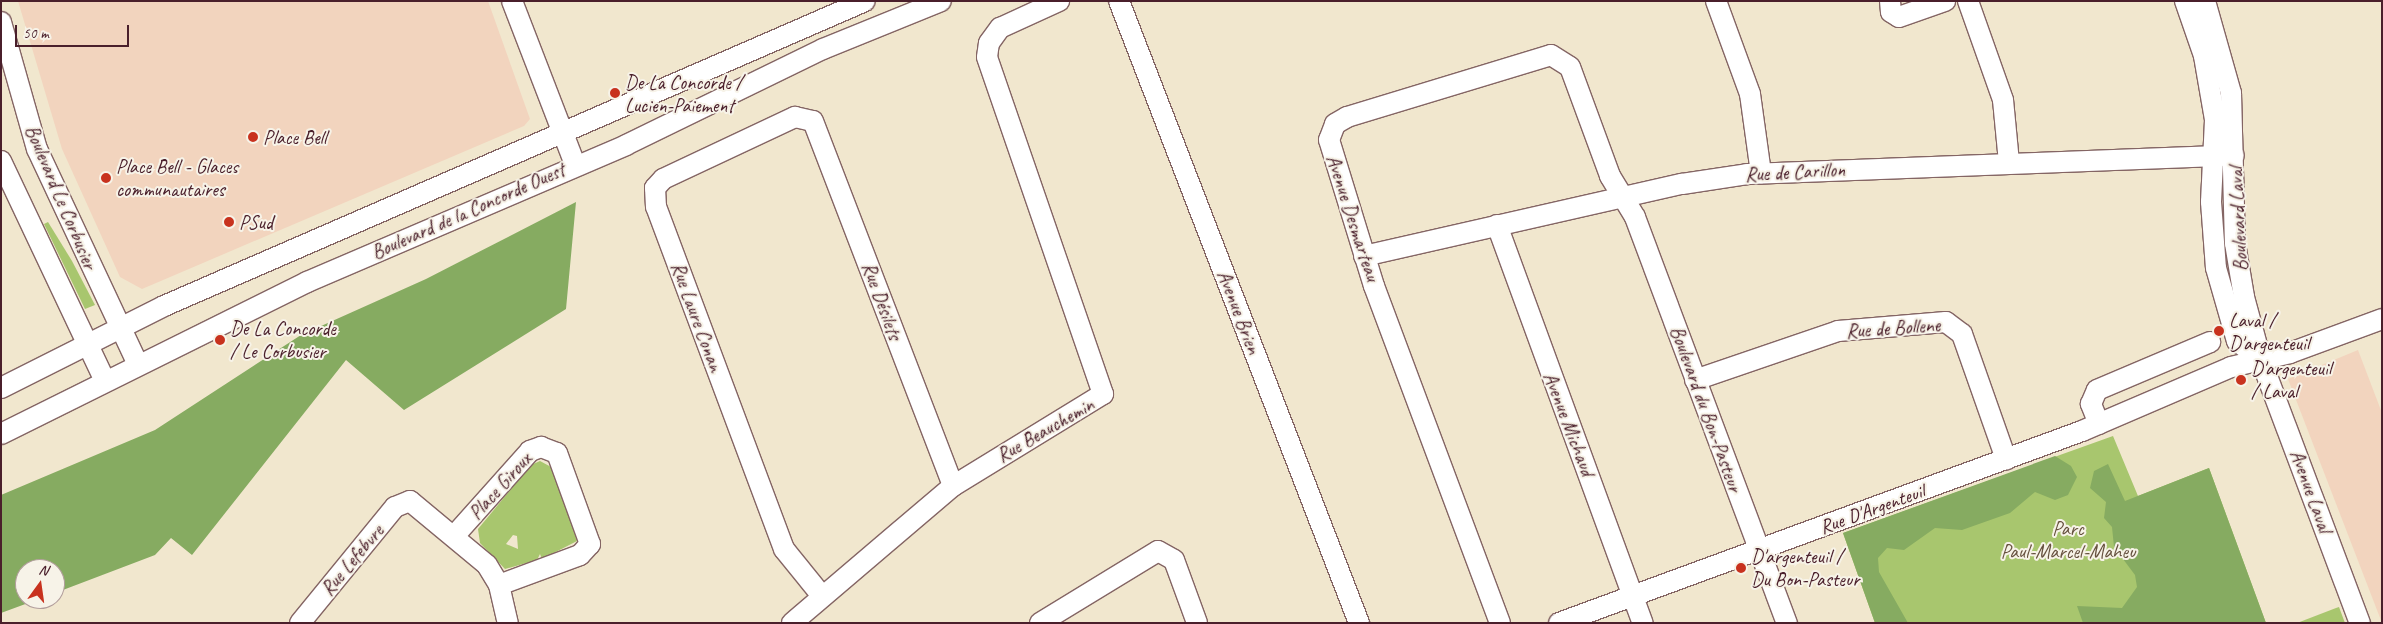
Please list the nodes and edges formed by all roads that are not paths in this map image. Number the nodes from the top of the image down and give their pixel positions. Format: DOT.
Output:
graph roads {
  1 [pos="512,1"];
  2 [pos="865,1"];
  3 [pos="941,1"];
  4 [pos="1059,1"];
  5 [pos="1119,1"];
  6 [pos="1716,1"];
  7 [pos="1890,1"];
  8 [pos="1945,1"];
  9 [pos="1968,1"];
  10 [pos="2185,1"];
  11 [pos="2205,1"];
  12 [pos="1,22"];
  13 [pos="809,118"];
  14 [pos="561,131"];
  15 [pos="2225,155"];
  16 [pos="1,161"];
  17 [pos="2010,162"];
  18 [pos="575,164"];
  19 [pos="1761,173"];
  20 [pos="1623,197"];
  21 [pos="1497,225"];
  22 [pos="1364,256"];
  23 [pos="2382,319"];
  24 [pos="119,327"];
  25 [pos="2210,342"];
  26 [pos="86,344"];
  27 [pos="2261,360"];
  28 [pos="138,365"];
  29 [pos="104,379"];
  30 [pos="1695,380"];
  31 [pos="1,388"];
  32 [pos="2099,424"];
  33 [pos="1,434"];
  34 [pos="2006,459"];
  35 [pos="953,486"];
  36 [pos="455,535"];
  37 [pos="1759,550"];
  38 [pos="499,585"];
  39 [pos="1633,595"];
  40 [pos="822,596"];
  41 [pos="304,621"];
  42 [pos="508,623"];
  43 [pos="792,623"];
  44 [pos="1040,623"];
  45 [pos="1197,623"];
  46 [pos="1359,623"];
  47 [pos="1500,623"];
  48 [pos="1559,623"];
  49 [pos="1643,623"];
  50 [pos="1787,623"];
  51 [pos="2360,623"];
  1 -- 14 [label="street"];
  2 -- 14 [label="street, Boulevard de la Concorde Ouest"];
  3 -- 18 [label="street, Boulevard de la Concorde Ouest"];
  4 -- 35 [label="street, Rue Beauchemin"];
  5 -- 46 [label="street, Avenue Brien"];
  6 -- 19 [label="street"];
  7 -- 8 [label="street"];
  9 -- 17 [label="street"];
  10 -- 15 [label="street, Boulevard Laval"];
  11 -- 15 [label="street, Boulevard Laval"];
  12 -- 24 [label="street, Boulevard Le Corbusier"];
  13 -- 35 [label="street, Rue Désilets"];
  13 -- 40 [label="street, Rue Laure Conan"];
  14 -- 18 [label="street"];
  14 -- 24 [label="street, Boulevard de la Concorde Ouest"];
  15 -- 17 [label="street, Rue de Carillon"];
  15 -- 27 [label="street, Boulevard Laval"];
  16 -- 26 [label="street, Boulevard Le Corbusier"];
  17 -- 19 [label="street, Rue de Carillon"];
  18 -- 28 [label="street, Boulevard de la Concorde Ouest"];
  19 -- 20 [label="street, Rue de Carillon"];
  20 -- 21 [label="street, Rue de Carillon"];
  20 -- 22 [label="street, Avenue Desmarteau"];
  20 -- 30 [label="street, Boulevard du Bon-Pasteur"];
  21 -- 22 [label="street, Rue de Carillon"];
  21 -- 39 [label="street, Avenue Michaud"];
  22 -- 47 [label="street, Avenue Desmarteau"];
  23 -- 27 [label="street, Rue D'Argenteuil"];
  24 -- 26 [label="street, Boulevard de la Concorde Ouest"];
  24 -- 28 [label="street, Boulevard Le Corbusier"];
  25 -- 32 [label="street"];
  26 -- 29 [label="street, Boulevard Le Corbusier"];
  26 -- 31 [label="street, Boulevard de la Concorde Ouest"];
  27 -- 32 [label="street, Rue D'Argenteuil"];
  27 -- 51 [label="street, Avenue Laval"];
  28 -- 29 [label="street, Boulevard de la Concorde Ouest"];
  29 -- 33 [label="street, Boulevard de la Concorde Ouest"];
  30 -- 34 [label="street, Rue de Bollene"];
  30 -- 37 [label="street, Boulevard du Bon-Pasteur"];
  32 -- 34 [label="street, Rue D'Argenteuil"];
  34 -- 37 [label="street, Rue D'Argenteuil"];
  35 -- 40 [label="street, Rue Beauchemin"];
  36 -- 38 [label="street"];
  36 -- 38 [label="street, Place Giroux"];
  36 -- 41 [label="street, Rue Lefebvre"];
  37 -- 39 [label="street, Rue D'Argenteuil"];
  37 -- 50 [label="street, Boulevard du Bon-Pasteur"];
  38 -- 42 [label="street"];
  39 -- 48 [label="street, Rue D'Argenteuil"];
  39 -- 49 [label="street, Avenue Michaud"];
  40 -- 43 [label="street, Rue Beauchemin"];
  44 -- 45 [label="street"];
}
